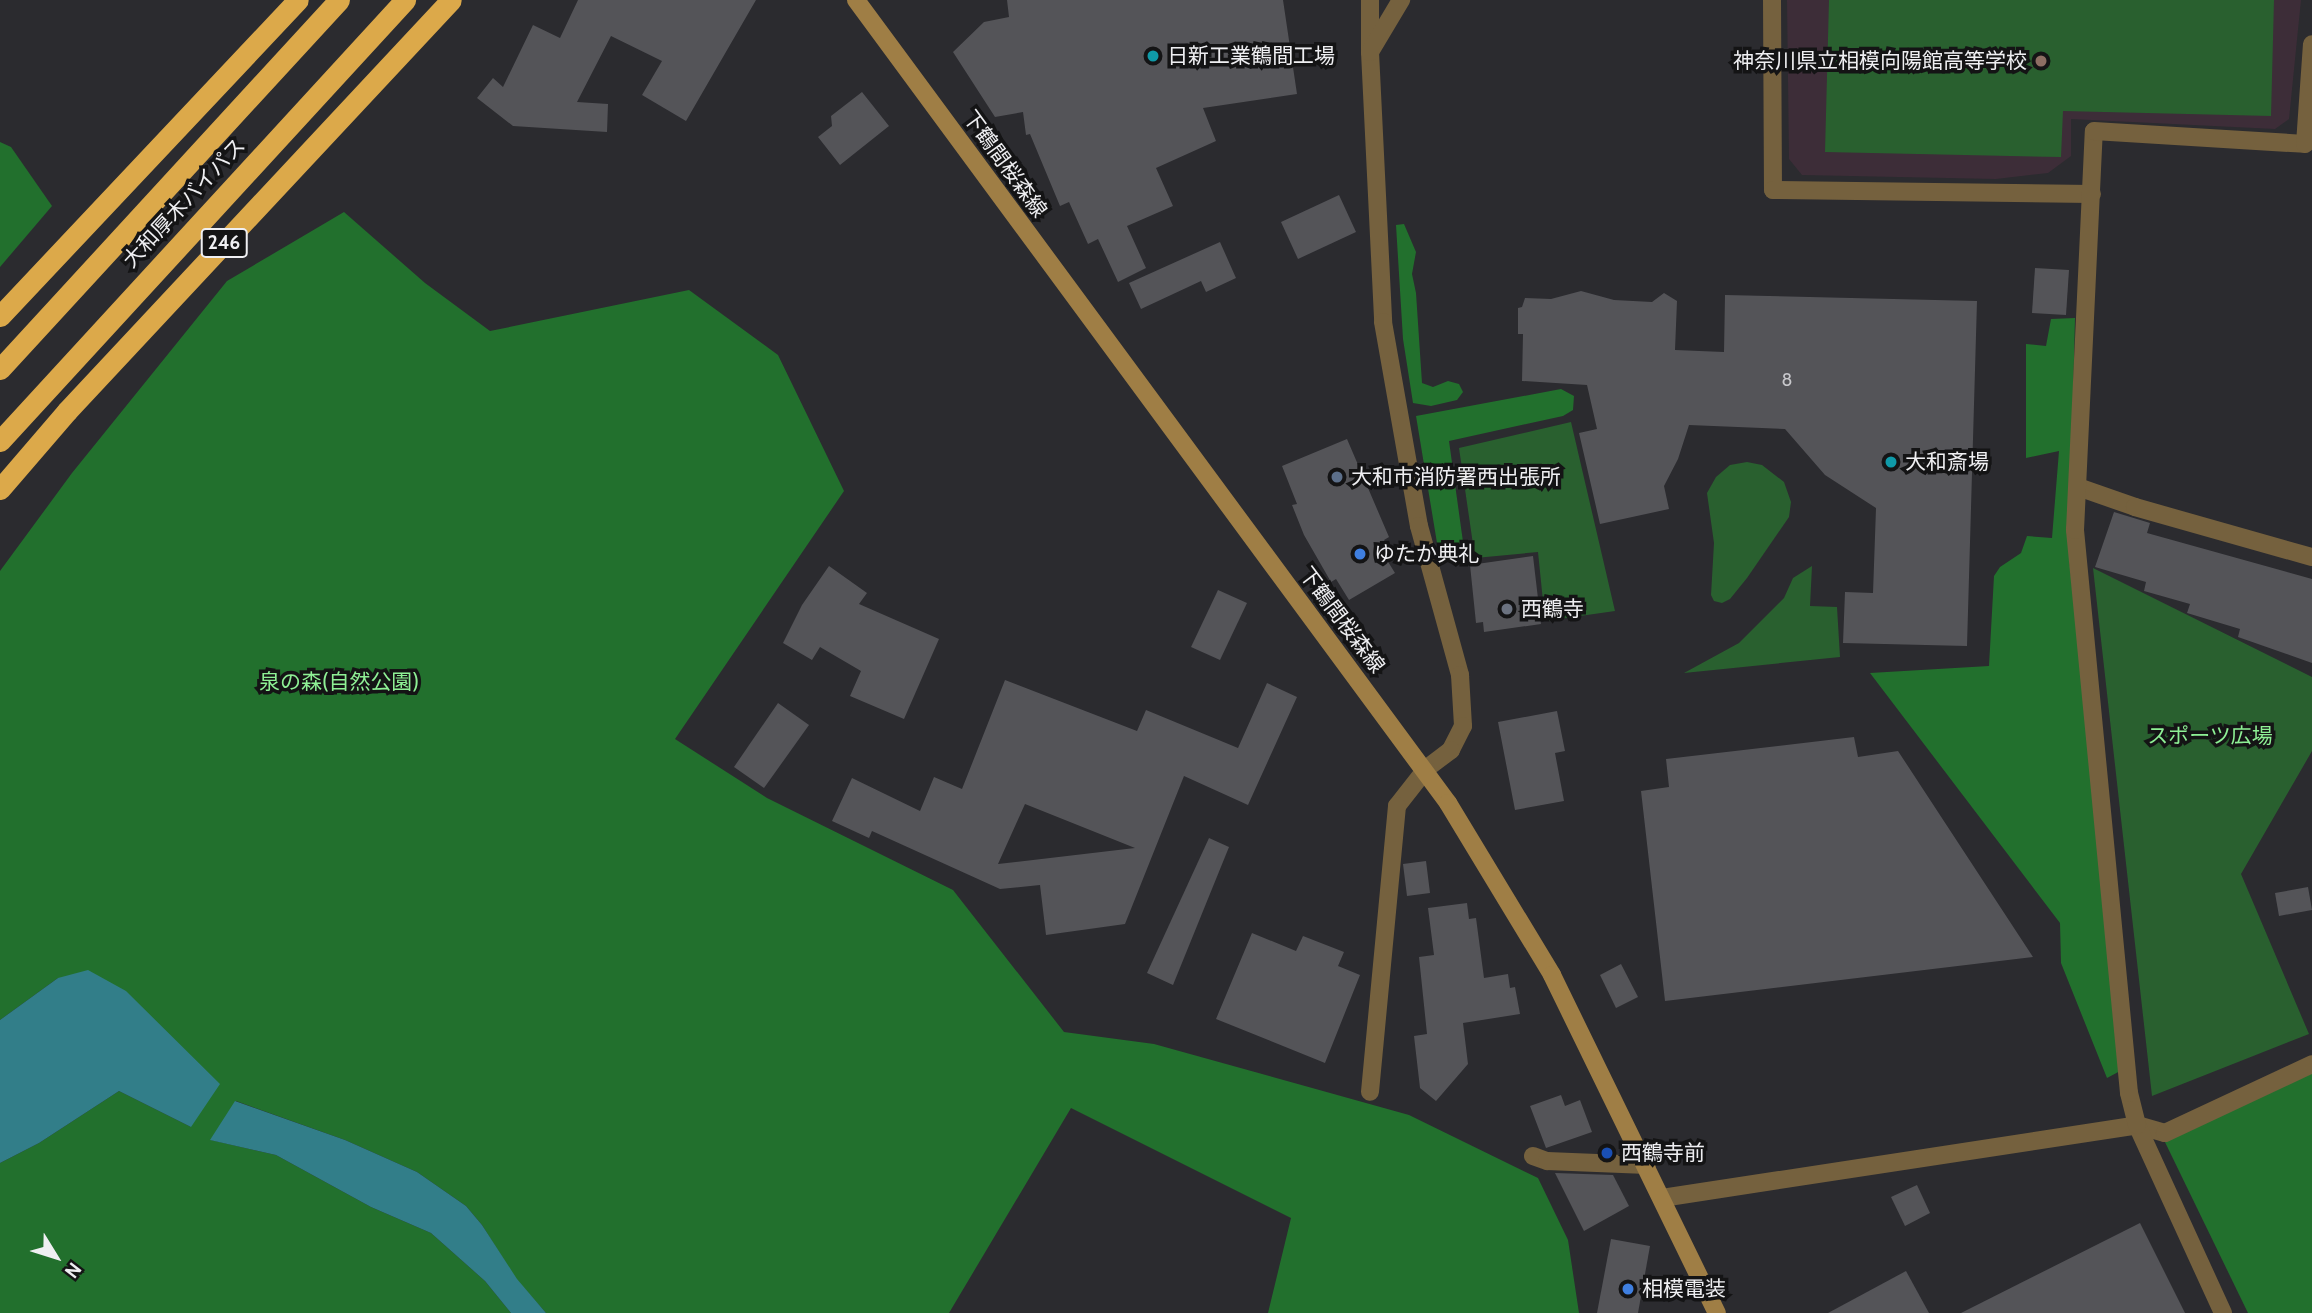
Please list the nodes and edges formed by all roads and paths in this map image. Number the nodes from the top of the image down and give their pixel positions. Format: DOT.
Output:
graph roads {
  1 [pos="299,0"];
  2 [pos="339,0"];
  3 [pos="405,0"];
  4 [pos="450,0"];
  5 [pos="856,0"];
  6 [pos="1370,0"];
  7 [pos="1401,0"];
  8 [pos="1772,0"];
  9 [pos="2312,44"];
  10 [pos="1370,52"];
  11 [pos="2092,194"];
  12 [pos="0,316"];
  13 [pos="0,369"];
  14 [pos="0,441"];
  15 [pos="2078,487"];
  16 [pos="0,488"];
  17 [pos="2312,557"];
  18 [pos="1426,769"];
  19 [pos="2312,1063"];
  20 [pos="1370,1092"];
  21 [pos="2137,1125"];
  22 [pos="1533,1156"];
  23 [pos="1647,1165"];
  24 [pos="1662,1198"];
  25 [pos="1717,1313"];
  26 [pos="2223,1313"];
  1 -- 12 [label="highway"];
  2 -- 13 [label="highway, 大和厚木バイパス"];
  3 -- 14 [label="highway, 大和厚木バイパス / 246"];
  4 -- 16 [label="highway, 246"];
  5 -- 18 [label="street, 下鶴間桜森線"];
  6 -- 10 [label="street"];
  7 -- 10 [label="street"];
  8 -- 11 [label="street"];
  9 -- 11 [label="street"];
  10 -- 18 [label="street"];
  11 -- 15 [label="street"];
  15 -- 17 [label="street"];
  15 -- 21 [label="street"];
  18 -- 20 [label="street"];
  18 -- 23 [label="street, 下鶴間桜森線"];
  19 -- 21 [label="street"];
  21 -- 24 [label="street"];
  21 -- 26 [label="street"];
  22 -- 23 [label="street"];
  23 -- 24 [label="street, 下鶴間桜森線"];
  24 -- 25 [label="street, 下鶴間桜森線"];
}
